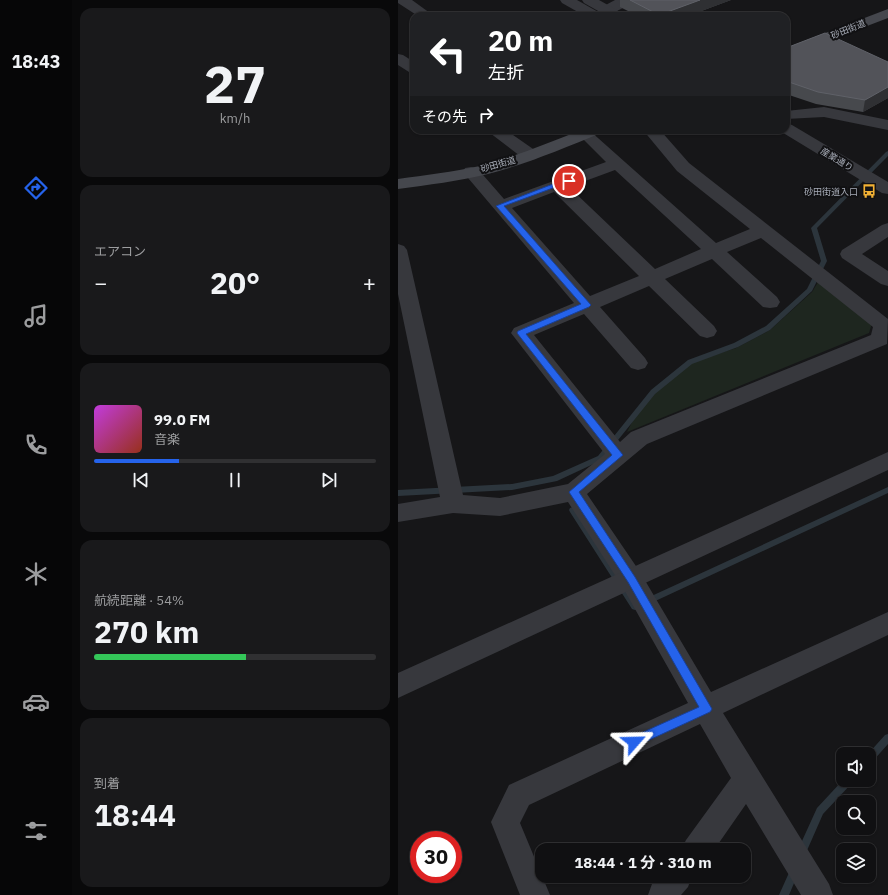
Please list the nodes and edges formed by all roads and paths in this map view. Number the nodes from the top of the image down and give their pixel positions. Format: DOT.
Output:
graph roads {
  1 [pos="403,0"];
  2 [pos="567,0"];
  3 [pos="589,0"];
  4 [pos="625,0"];
  5 [pos="421,12"];
  6 [pos="600,12"];
  7 [pos="604,12"];
  8 [pos="609,12"];
  9 [pos="888,13"];
  10 [pos="790,51"];
  11 [pos="398,58"];
  12 [pos="410,67"];
  13 [pos="790,118"];
  14 [pos="790,121"];
  15 [pos="790,121"];
  16 [pos="888,125"];
  17 [pos="501,134"];
  18 [pos="584,134"];
  19 [pos="594,134"];
  20 [pos="654,134"];
  21 [pos="530,155"];
  22 [pos="618,163"];
  23 [pos="471,172"];
  24 [pos="888,172"];
  25 [pos="398,184"];
  26 [pos="557,185"];
  27 [pos="888,189"];
  28 [pos="500,206"];
  29 [pos="888,229"];
  30 [pos="763,230"];
  31 [pos="398,250"];
  32 [pos="714,251"];
  33 [pos="652,277"];
  34 [pos="888,280"];
  35 [pos="770,302"];
  36 [pos="586,305"];
  37 [pos="707,331"];
  38 [pos="638,362"];
  39 [pos="618,455"];
  40 [pos="886,464"];
  41 [pos="574,492"];
  42 [pos="453,504"];
  43 [pos="398,513"];
  44 [pos="631,580"];
  45 [pos="888,623"];
  46 [pos="398,686"];
  47 [pos="706,709"];
  48 [pos="747,779"];
  49 [pos="701,843"];
  50 [pos="671,883"];
  51 [pos="535,895"];
  52 [pos="663,895"];
  53 [pos="818,895"];
  1 -- 5 [label="street"];
  2 -- 6 [label="street"];
  3 -- 7 [label="street"];
  4 -- 8 [label="street"];
  9 -- 10 [label="main road, 砂田街道"];
  11 -- 12 [label="street"];
  13 -- 16 [label="street"];
  14 -- 24 [label="street, 産業通り"];
  15 -- 27 [label="street, 産業通り"];
  17 -- 21 [label="street"];
  18 -- 21 [label="main road, 砂田街道"];
  19 -- 22 [label="street"];
  20 -- 30 [label="street"];
  21 -- 23 [label="main road, 砂田街道"];
  22 -- 26 [label="street"];
  22 -- 32 [label="street"];
  23 -- 25 [label="main road, 砂田街道"];
  23 -- 28 [label="street"];
  26 -- 28 [label="street"];
  26 -- 33 [label="street"];
  28 -- 36 [label="street"];
  29 -- 34 [label="street"];
  30 -- 32 [label="street"];
  30 -- 39 [label="street"];
  31 -- 42 [label="street"];
  32 -- 33 [label="street"];
  32 -- 35 [label="street"];
  33 -- 36 [label="street"];
  33 -- 37 [label="street"];
  36 -- 38 [label="street"];
  36 -- 39 [label="street"];
  39 -- 41 [label="street"];
  40 -- 44 [label="street"];
  41 -- 42 [label="street"];
  41 -- 44 [label="street"];
  42 -- 43 [label="street"];
  44 -- 46 [label="street"];
  44 -- 47 [label="street"];
  45 -- 47 [label="street"];
  47 -- 48 [label="street"];
  47 -- 51 [label="street"];
  48 -- 49 [label="street"];
  48 -- 53 [label="street"];
  50 -- 52 [label="street"];
}
